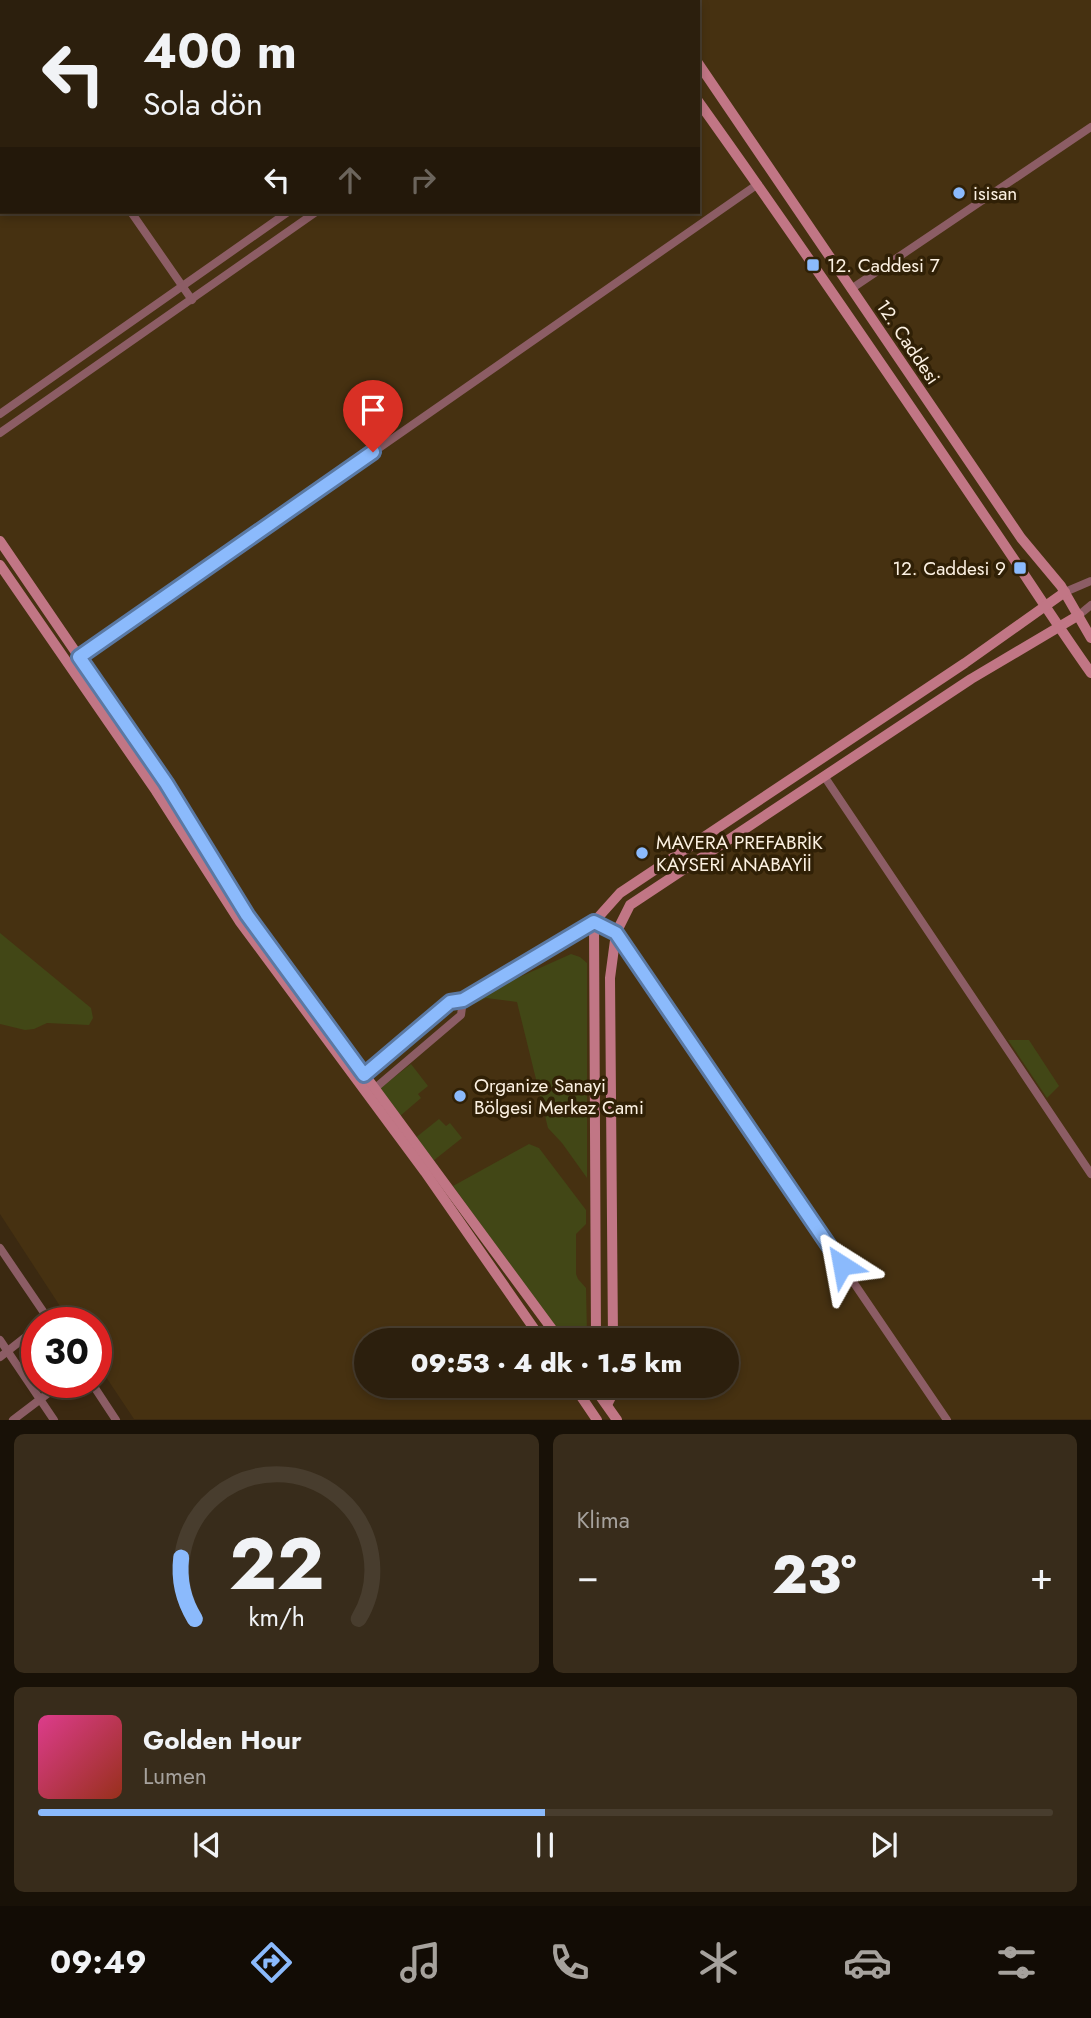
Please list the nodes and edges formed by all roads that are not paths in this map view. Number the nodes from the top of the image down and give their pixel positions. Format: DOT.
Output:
graph roads {
  1 [pos="700,66"];
  2 [pos="700,104"];
  3 [pos="1091,127"];
  4 [pos="758,184"];
  5 [pos="132,214"];
  6 [pos="285,214"];
  7 [pos="313,214"];
  8 [pos="182,286"];
  9 [pos="851,289"];
  10 [pos="192,300"];
  11 [pos="0,414"];
  12 [pos="0,433"];
  13 [pos="0,541"];
  14 [pos="0,565"];
  15 [pos="1091,581"];
  16 [pos="1065,592"];
  17 [pos="1091,605"];
  18 [pos="1044,606"];
  19 [pos="1079,615"];
  20 [pos="1059,629"];
  21 [pos="1091,638"];
  22 [pos="79,657"];
  23 [pos="1091,673"];
  24 [pos="815,764"];
  25 [pos="824,776"];
  26 [pos="594,922"];
  27 [pos="616,933"];
  28 [pos="463,1000"];
  29 [pos="364,1075"];
  30 [pos="374,1088"];
  31 [pos="1091,1174"];
  32 [pos="0,1248"];
  33 [pos="37,1307"];
  34 [pos="534,1328"];
  35 [pos="550,1328"];
  36 [pos="596,1328"];
  37 [pos="613,1328"];
  38 [pos="0,1339"];
  39 [pos="21,1340"];
  40 [pos="3,1354"];
  41 [pos="43,1398"];
  42 [pos="102,1398"];
  43 [pos="582,1398"];
  44 [pos="602,1398"];
  45 [pos="611,1398"];
  46 [pos="40,1400"];
  47 [pos="607,1405"];
  48 [pos="13,1419"];
  49 [pos="54,1419"];
  50 [pos="116,1419"];
  51 [pos="597,1419"];
  52 [pos="617,1419"];
  53 [pos="947,1419"];
  1 -- 9 [label="street, 12. Caddesi"];
  2 -- 4 [label="street, 12. Caddesi"];
  3 -- 9 [label="street"];
  4 -- 18 [label="street, 12. Caddesi"];
  4 -- 22 [label="street"];
  5 -- 8 [label="street"];
  6 -- 8 [label="street"];
  7 -- 10 [label="street"];
  8 -- 10 [label="street"];
  8 -- 11 [label="street"];
  9 -- 16 [label="street, 12. Caddesi"];
  10 -- 12 [label="street"];
  13 -- 22 [label="street"];
  14 -- 34 [label="street"];
  15 -- 16 [label="street"];
  16 -- 18 [label="street"];
  16 -- 19 [label="street, 12. Caddesi"];
  17 -- 19 [label="street"];
  18 -- 20 [label="street, 12. Caddesi"];
  18 -- 24 [label="street"];
  19 -- 20 [label="street"];
  19 -- 21 [label="street, 12. Caddesi"];
  20 -- 23 [label="street, 12. Caddesi"];
  20 -- 25 [label="street"];
  22 -- 29 [label="street"];
  24 -- 25 [label="street"];
  24 -- 26 [label="street"];
  25 -- 27 [label="street"];
  25 -- 31 [label="street"];
  26 -- 27 [label="street"];
  26 -- 28 [label="street"];
  26 -- 36 [label="street"];
  27 -- 37 [label="street"];
  27 -- 53 [label="street"];
  28 -- 29 [label="street"];
  28 -- 30 [label="street"];
  29 -- 30 [label="street"];
  30 -- 35 [label="street"];
  32 -- 33 [label="street"];
  38 -- 40 [label="street"];
  39 -- 40 [label="street"];
  40 -- 46 [label="street"];
  41 -- 46 [label="street"];
  42 -- 50 [label="street"];
  43 -- 51 [label="street"];
  44 -- 47 [label="street"];
  45 -- 47 [label="street"];
  46 -- 48 [label="street"];
  46 -- 49 [label="street"];
  47 -- 52 [label="street"];
}
